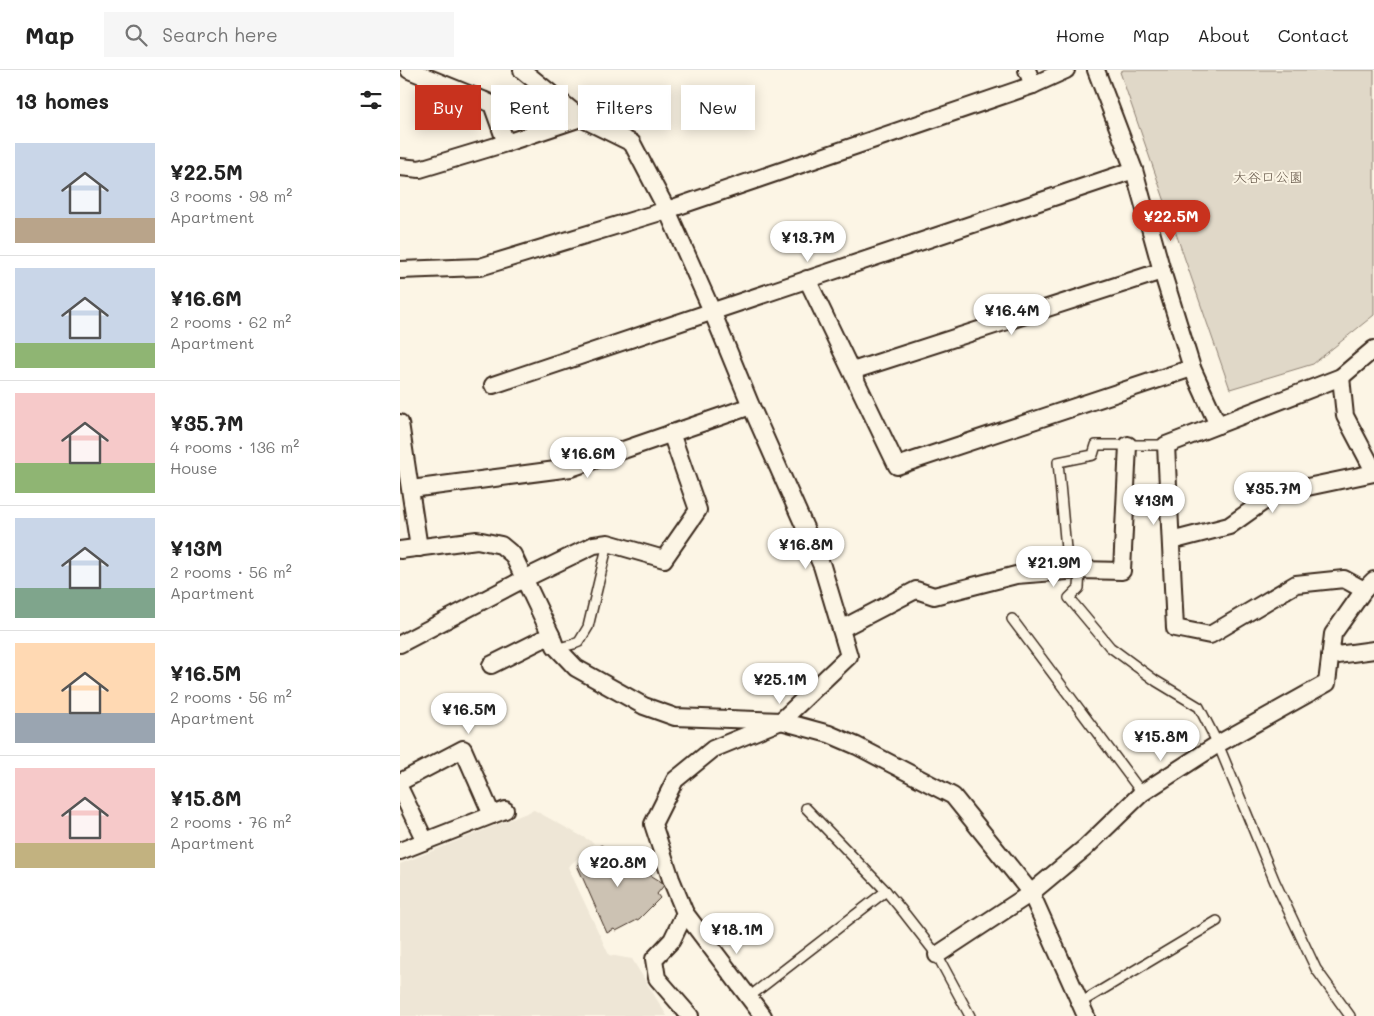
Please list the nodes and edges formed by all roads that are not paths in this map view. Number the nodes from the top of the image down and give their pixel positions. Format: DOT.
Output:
graph roads {
  1 [pos="409,70"];
  2 [pos="522,70"];
  3 [pos="1027,70"];
  4 [pos="1066,70"];
  5 [pos="1096,70"];
  6 [pos="1033,85"];
  7 [pos="578,116"];
  8 [pos="578,119"];
  9 [pos="605,130"];
  10 [pos="506,143"];
  11 [pos="400,167"];
  12 [pos="1134,170"];
  13 [pos="667,210"];
  14 [pos="400,270"];
  15 [pos="1162,271"];
  16 [pos="807,280"];
  17 [pos="712,311"];
  18 [pos="1374,349"];
  19 [pos="1192,368"];
  20 [pos="852,371"];
  21 [pos="1341,377"];
  22 [pos="493,385"];
  23 [pos="751,406"];
  24 [pos="400,423"];
  25 [pos="1218,425"];
  26 [pos="671,433"];
  27 [pos="1128,445"];
  28 [pos="1166,445"];
  29 [pos="1374,472"];
  30 [pos="411,489"];
  31 [pos="1170,541"];
  32 [pos="608,543"];
  33 [pos="419,548"];
  34 [pos="400,550"];
  35 [pos="1074,570"];
  36 [pos="524,579"];
  37 [pos="1369,585"];
  38 [pos="1012,619"];
  39 [pos="841,629"];
  40 [pos="551,635"];
  41 [pos="400,644"];
  42 [pos="559,650"];
  43 [pos="1374,650"];
  44 [pos="1330,656"];
  45 [pos="491,666"];
  46 [pos="781,721"];
  47 [pos="1218,744"];
  48 [pos="400,782"];
  49 [pos="400,789"];
  50 [pos="1142,793"];
  51 [pos="806,808"];
  52 [pos="425,841"];
  53 [pos="400,851"];
  54 [pos="886,891"];
  55 [pos="1031,893"];
  56 [pos="685,913"];
  57 [pos="1217,921"];
  58 [pos="937,955"];
  59 [pos="749,997"];
  60 [pos="1083,1009"];
  61 [pos="690,1016"];
  62 [pos="763,1016"];
  63 [pos="970,1016"];
  64 [pos="1350,1016"];
  1 -- 10 [label="street"];
  2 -- 7 [label="street"];
  3 -- 6 [label="street"];
  4 -- 6 [label="street"];
  5 -- 12 [label="street"];
  6 -- 13 [label="street"];
  8 -- 10 [label="street"];
  9 -- 13 [label="street"];
  10 -- 11 [label="street"];
  12 -- 15 [label="street"];
  12 -- 16 [label="street"];
  13 -- 14 [label="street"];
  13 -- 17 [label="street"];
  15 -- 19 [label="street"];
  15 -- 20 [label="street"];
  16 -- 17 [label="street"];
  16 -- 20 [label="street"];
  17 -- 22 [label="street"];
  17 -- 23 [label="street"];
  18 -- 21 [label="street"];
  19 -- 20 [label="street"];
  19 -- 25 [label="street"];
  21 -- 25 [label="street"];
  21 -- 29 [label="street"];
  23 -- 26 [label="street"];
  23 -- 39 [label="street"];
  24 -- 30 [label="street"];
  25 -- 28 [label="street"];
  26 -- 30 [label="street"];
  26 -- 32 [label="street"];
  27 -- 28 [label="lane"];
  27 -- 35 [label="street"];
  27 -- 35 [label="lane"];
  28 -- 31 [label="street"];
  29 -- 31 [label="street"];
  30 -- 33 [label="street"];
  31 -- 37 [label="street"];
  32 -- 36 [label="street"];
  32 -- 42 [label="lane"];
  33 -- 34 [label="street"];
  33 -- 36 [label="street"];
  35 -- 39 [label="street"];
  35 -- 47 [label="lane"];
  36 -- 40 [label="street"];
  36 -- 41 [label="street"];
  37 -- 44 [label="street"];
  38 -- 50 [label="lane"];
  39 -- 46 [label="street"];
  40 -- 42 [label="street"];
  40 -- 45 [label="street"];
  42 -- 46 [label="street"];
  43 -- 44 [label="street"];
  44 -- 47 [label="street"];
  46 -- 55 [label="street"];
  46 -- 56 [label="street"];
  47 -- 50 [label="street"];
  47 -- 64 [label="lane"];
  48 -- 52 [label="street"];
  49 -- 52 [label="street"];
  50 -- 55 [label="street"];
  51 -- 54 [label="lane"];
  52 -- 53 [label="street"];
  54 -- 58 [label="lane"];
  54 -- 59 [label="lane"];
  55 -- 58 [label="street"];
  55 -- 60 [label="street"];
  56 -- 59 [label="street"];
  56 -- 61 [label="street"];
  57 -- 60 [label="lane"];
  58 -- 63 [label="lane"];
  59 -- 62 [label="street"];
}
